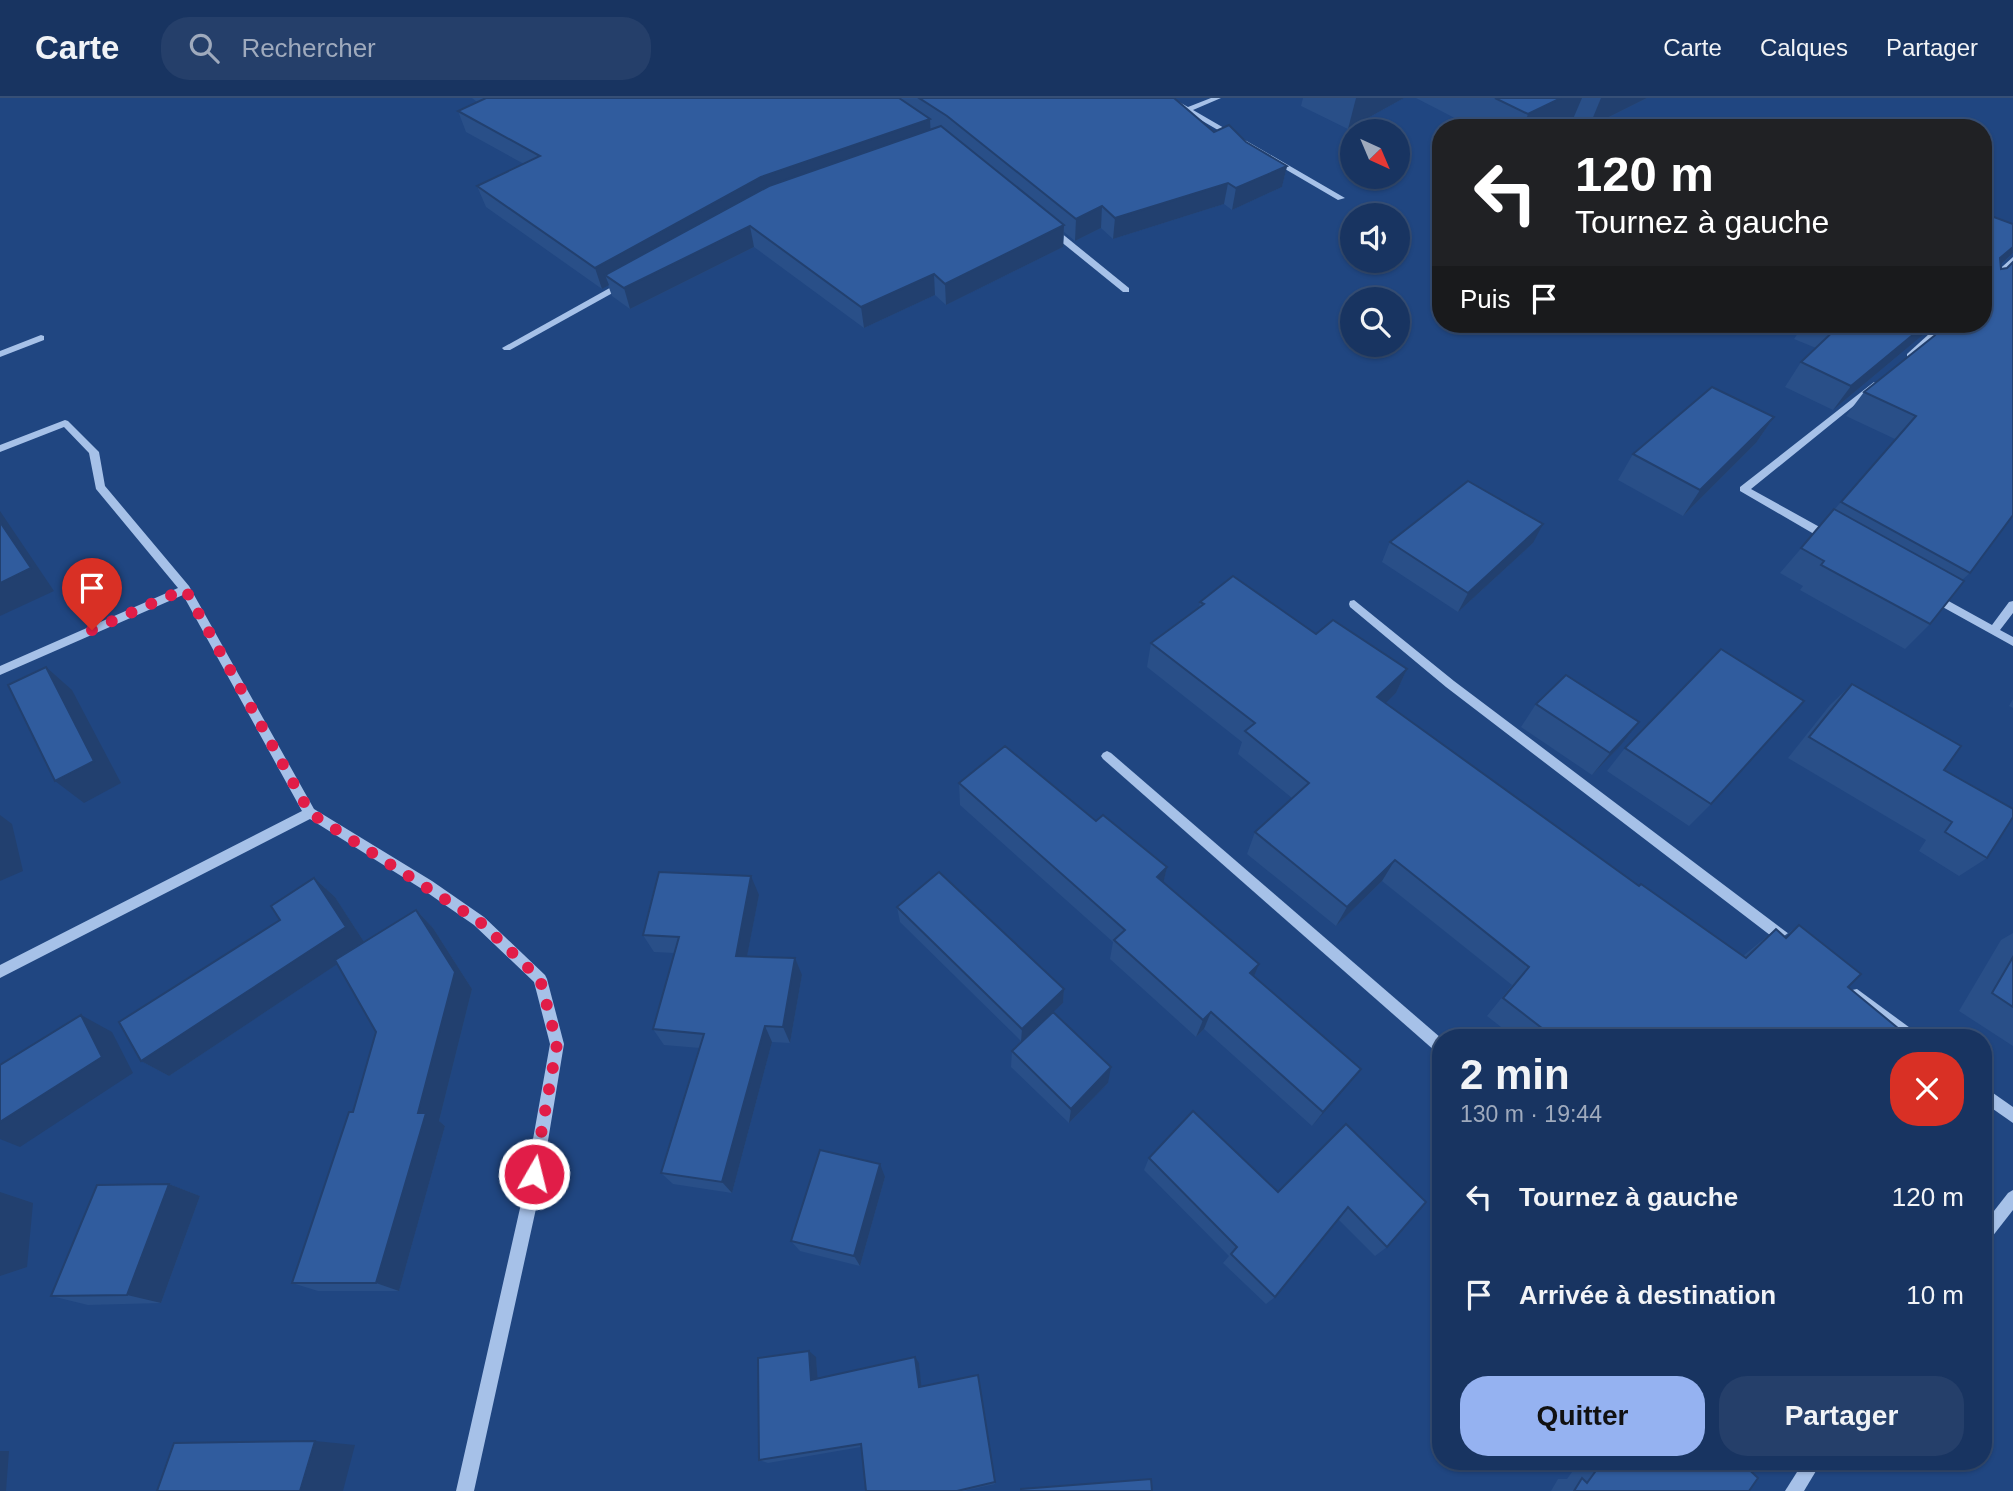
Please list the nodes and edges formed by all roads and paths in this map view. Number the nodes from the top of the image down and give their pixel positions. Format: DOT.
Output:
graph roads {
  1 [pos="1167,98"];
  2 [pos="1217,98"];
  3 [pos="1186,110"];
  4 [pos="1341,198"];
  5 [pos="1040,220"];
  6 [pos="2013,260"];
  7 [pos="638,276"];
  8 [pos="1992,280"];
  9 [pos="1126,290"];
  10 [pos="1935,333"];
  11 [pos="41,338"];
  12 [pos="507,348"];
  13 [pos="0,354"];
  14 [pos="1900,364"];
  15 [pos="1881,380"];
  16 [pos="0,449"];
  17 [pos="1839,543"];
  18 [pos="185,589"];
  19 [pos="1922,591"];
  20 [pos="1354,604"];
  21 [pos="2013,605"];
  22 [pos="1993,631"];
  23 [pos="2013,642"];
  24 [pos="0,671"];
  25 [pos="1107,756"];
  26 [pos="310,813"];
  27 [pos="1796,947"];
  28 [pos="0,972"];
  29 [pos="1849,988"];
  30 [pos="1901,1029"];
  31 [pos="1432,1039"];
  32 [pos="1992,1100"];
  33 [pos="2013,1116"];
  34 [pos="2013,1198"];
  35 [pos="1992,1225"];
  36 [pos="1808,1470"];
  37 [pos="465,1491"];
  38 [pos="1794,1491"];
  1 -- 3 [label="street"];
  2 -- 3 [label="street"];
  3 -- 4 [label="street"];
  5 -- 9 [label="street"];
  6 -- 8 [label="street"];
  7 -- 12 [label="street"];
  10 -- 14 [label="street"];
  11 -- 13 [label="street"];
  15 -- 17 [label="street"];
  16 -- 18 [label="street"];
  18 -- 24 [label="street"];
  18 -- 26 [label="street"];
  19 -- 22 [label="street"];
  20 -- 27 [label="street"];
  21 -- 22 [label="street"];
  22 -- 23 [label="street"];
  25 -- 31 [label="street"];
  26 -- 28 [label="street"];
  26 -- 37 [label="street"];
  29 -- 30 [label="street"];
  32 -- 33 [label="street"];
  34 -- 35 [label="street"];
  36 -- 38 [label="street"];
}
